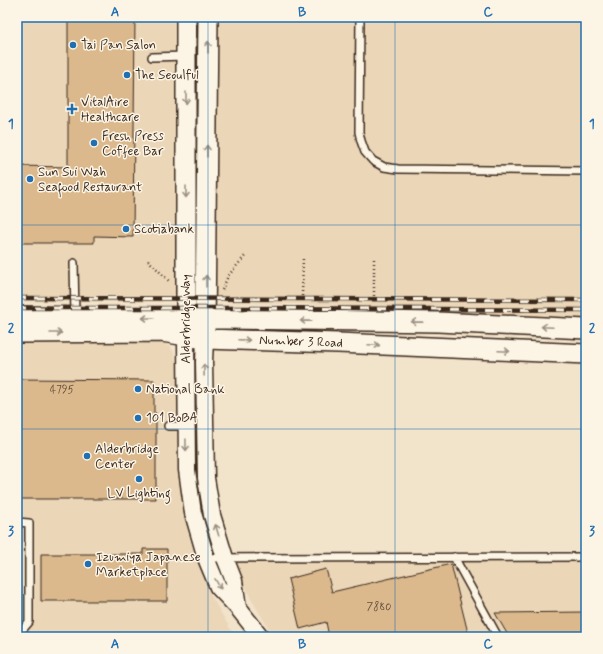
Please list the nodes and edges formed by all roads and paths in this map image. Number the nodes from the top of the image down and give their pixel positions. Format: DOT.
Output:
graph roads {
  1 [pos="186,17"];
  2 [pos="208,17"];
  3 [pos="360,17"];
  4 [pos="186,56"];
  5 [pos="152,57"];
  6 [pos="586,171"];
  7 [pos="245,256"];
  8 [pos="302,257"];
  9 [pos="374,257"];
  10 [pos="148,260"];
  11 [pos="74,263"];
  12 [pos="172,283"];
  13 [pos="219,296"];
  14 [pos="302,296"];
  15 [pos="374,296"];
  16 [pos="17,316"];
  17 [pos="75,318"];
  18 [pos="206,320"];
  19 [pos="186,327"];
  20 [pos="586,330"];
  21 [pos="17,333"];
  22 [pos="205,339"];
  23 [pos="586,354"];
  24 [pos="168,426"];
  25 [pos="186,426"];
  26 [pos="17,522"];
  27 [pos="454,557"];
  28 [pos="586,557"];
  29 [pos="206,558"];
  30 [pos="225,558"];
  31 [pos="238,608"];
  32 [pos="17,636"];
  33 [pos="261,637"];
  34 [pos="498,637"];
  1 -- 4 [label="main road, Alderbridge Way"];
  18 -- 2 [label="main road, Alderbridge Way, one-way"];
  3 -- 6 [label="lane"];
  4 -- 5 [label="lane"];
  4 -- 19 [label="main road, Alderbridge Way, one-way"];
  7 -- 13 [label="path"];
  8 -- 14 [label="path"];
  9 -- 15 [label="path"];
  10 -- 12 [label="path"];
  11 -- 17 [label="lane"];
  16 -- 17 [label="main road, Number 3 Road"];
  19 -- 17 [label="main road, Number 3 Road, one-way"];
  18 -- 19 [label="main road, Number 3 Road"];
  20 -- 18 [label="main road, Number 3 Road, one-way"];
  18 -- 22 [label="main road, Alderbridge Way"];
  21 -- 19 [label="main road, Number 3 Road, one-way"];
  19 -- 22 [label="main road, Number 3 Road"];
  19 -- 25 [label="street, Alderbridge Way"];
  22 -- 23 [label="main road, Number 3 Road, one-way"];
  30 -- 22 [label="street, Alderbridge Way, one-way"];
  24 -- 25 [label="lane"];
  25 -- 29 [label="street, Alderbridge Way, one-way"];
  26 -- 32 [label="lane"];
  27 -- 28 [label="lane"];
  27 -- 30 [label="lane"];
  27 -- 34 [label="lane"];
  29 -- 30 [label="lane"];
  29 -- 31 [label="street, Alderbridge Way, one-way"];
  30 -- 31 [label="street, Alderbridge Way"];
  31 -- 33 [label="street, Alderbridge Way"];
}
